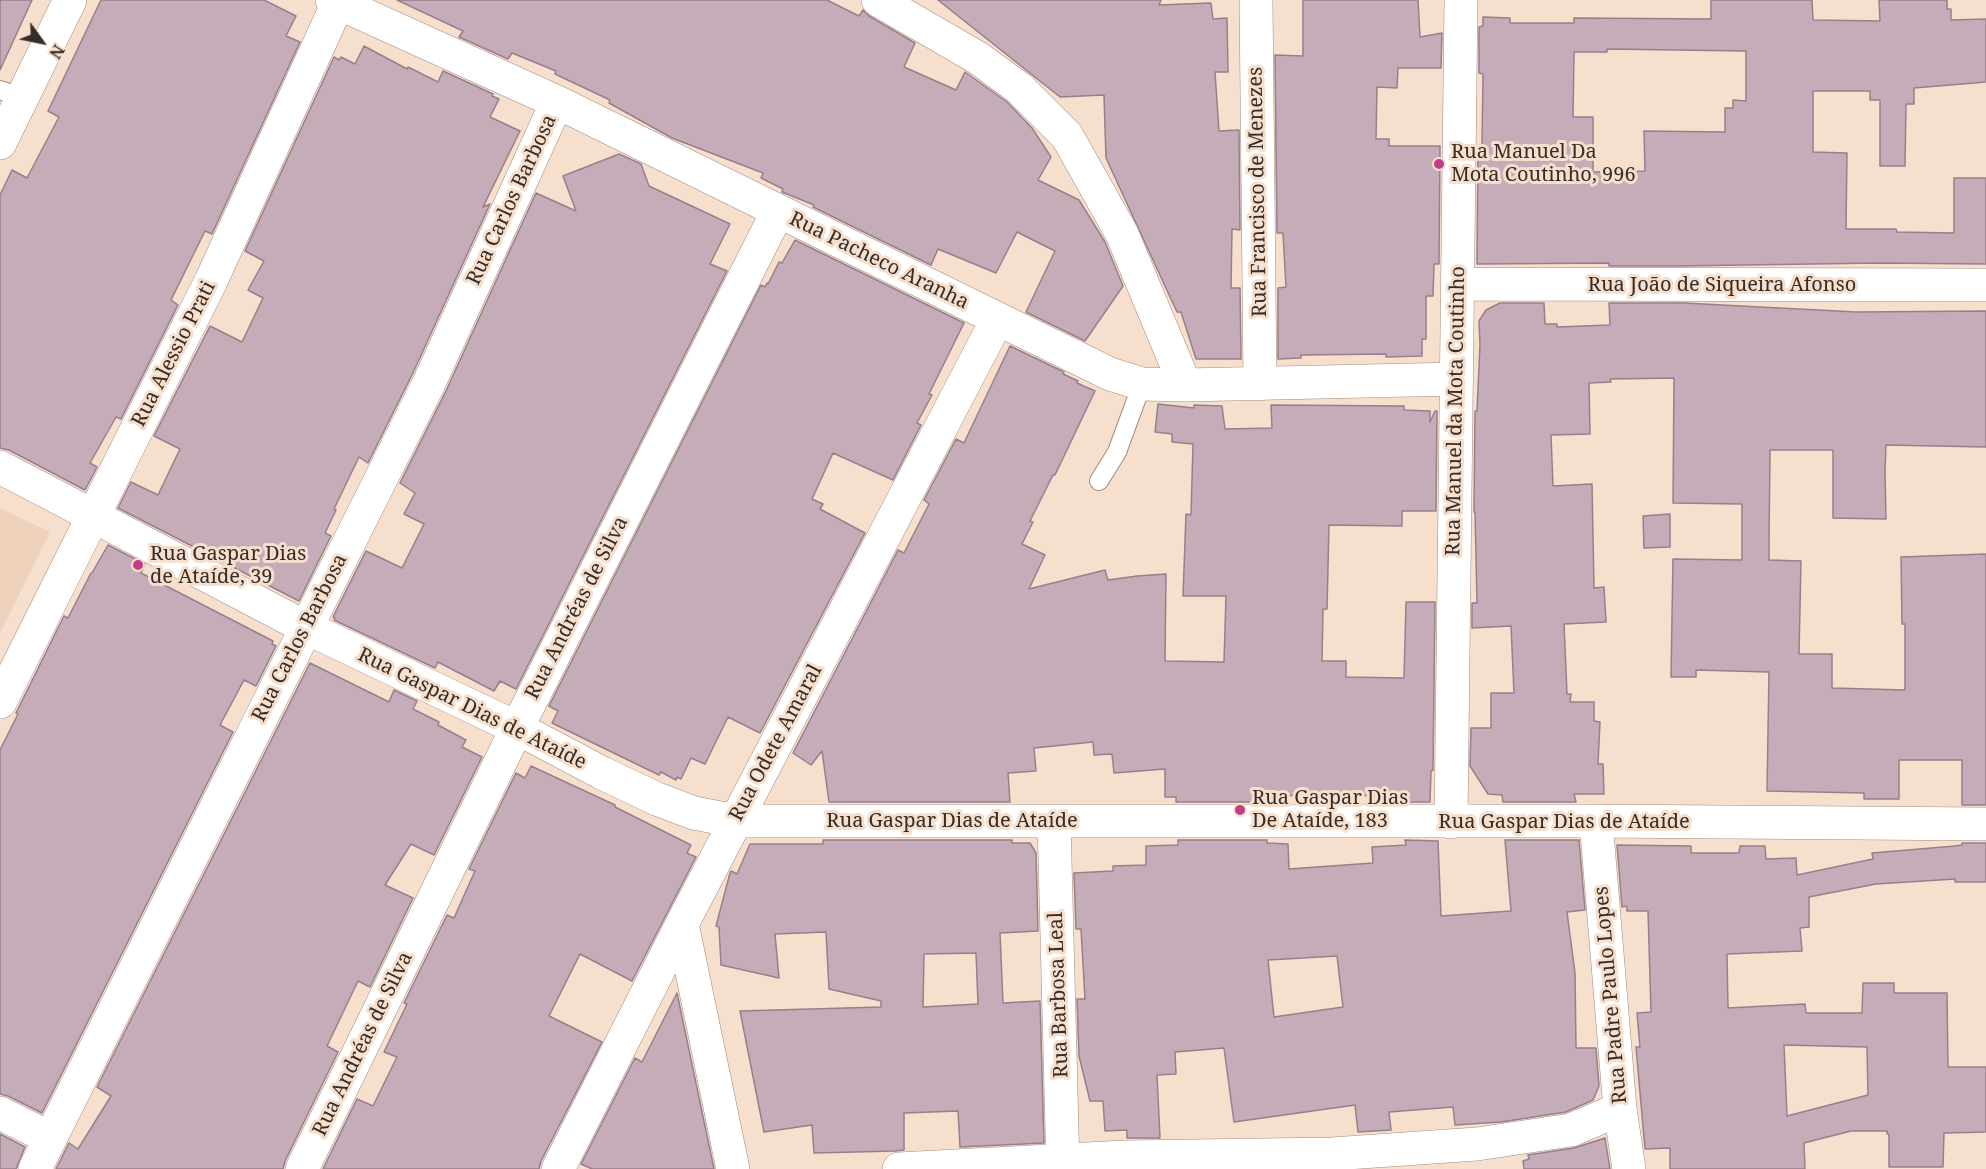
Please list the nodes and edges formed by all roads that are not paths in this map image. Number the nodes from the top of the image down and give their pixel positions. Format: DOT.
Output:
graph roads {
  1 [pos="70,0"];
  2 [pos="878,0"];
  3 [pos="1256,0"];
  4 [pos="1461,0"];
  5 [pos="335,1"];
  6 [pos="11,94"];
  7 [pos="557,102"];
  8 [pos="0,143"];
  9 [pos="778,211"];
  10 [pos="1458,284"];
  11 [pos="1986,285"];
  12 [pos="997,320"];
  13 [pos="1457,379"];
  14 [pos="1142,384"];
  15 [pos="1260,384"];
  16 [pos="1185,385"];
  17 [pos="0,467"];
  18 [pos="1099,481"];
  19 [pos="92,515"];
  20 [pos="305,627"];
  21 [pos="0,702"];
  22 [pos="517,728"];
  23 [pos="736,821"];
  24 [pos="1054,821"];
  25 [pos="1596,821"];
  26 [pos="1451,822"];
  27 [pos="1986,824"];
  28 [pos="682,924"];
  29 [pos="1620,1109"];
  30 [pos="0,1113"];
  31 [pos="50,1138"];
  32 [pos="1333,1162"];
  33 [pos="1063,1164"];
  34 [pos="35,1169"];
  35 [pos="302,1169"];
  36 [pos="558,1169"];
  37 [pos="733,1169"];
  38 [pos="899,1169"];
  39 [pos="1629,1169"];
  1 -- 6 [label="street"];
  2 -- 16 [label="street"];
  3 -- 15 [label="street, Rua Francisco de Menezes"];
  4 -- 10 [label="street, Rua Manuel da Mota Coutinho"];
  5 -- 7 [label="street, Rua Pacheco Aranha"];
  5 -- 19 [label="street, Rua Alessio Prati"];
  6 -- 8 [label="street"];
  7 -- 9 [label="street, Rua Pacheco Aranha"];
  7 -- 20 [label="street, Rua Carlos Barbosa"];
  9 -- 12 [label="street, Rua Pacheco Aranha"];
  9 -- 22 [label="street, Rua Andréas de Silva"];
  10 -- 11 [label="street, Rua João de Siqueira Afonso"];
  10 -- 13 [label="street, Rua Manuel da Mota Coutinho"];
  12 -- 14 [label="street, Rua Pacheco Aranha"];
  12 -- 23 [label="street, Rua Odete Amaral"];
  13 -- 15 [label="street, Rua Pacheco Aranha"];
  13 -- 26 [label="street, Rua Manuel da Mota Coutinho"];
  14 -- 16 [label="street, Rua Pacheco Aranha"];
  14 -- 18 [label="lane"];
  15 -- 16 [label="street, Rua Pacheco Aranha"];
  17 -- 19 [label="street, Rua Gaspar Dias de Ataíde"];
  19 -- 20 [label="street, Rua Gaspar Dias de Ataíde"];
  19 -- 21 [label="street, Rua Alessio Prati"];
  20 -- 22 [label="street, Rua Gaspar Dias de Ataíde"];
  20 -- 31 [label="street, Rua Carlos Barbosa"];
  22 -- 23 [label="street, Rua Gaspar Dias de Ataíde"];
  22 -- 35 [label="street, Rua Andréas de Silva"];
  23 -- 24 [label="street, Rua Gaspar Dias de Ataíde"];
  23 -- 28 [label="street, Rua Odete Amaral"];
  24 -- 26 [label="street, Rua Gaspar Dias de Ataíde"];
  24 -- 33 [label="street, Rua Barbosa Leal"];
  25 -- 26 [label="street, Rua Gaspar Dias de Ataíde"];
  25 -- 27 [label="street, Rua Gaspar Dias de Ataíde"];
  25 -- 29 [label="street, Rua Padre Paulo Lopes"];
  28 -- 36 [label="street, Rua Odete Amaral"];
  28 -- 37 [label="street"];
  29 -- 32 [label="street"];
  29 -- 39 [label="street, Rua Padre Paulo Lopes"];
  30 -- 31 [label="street"];
  31 -- 34 [label="street, Rua Carlos Barbosa"];
  32 -- 33 [label="street"];
  33 -- 38 [label="street"];
}
